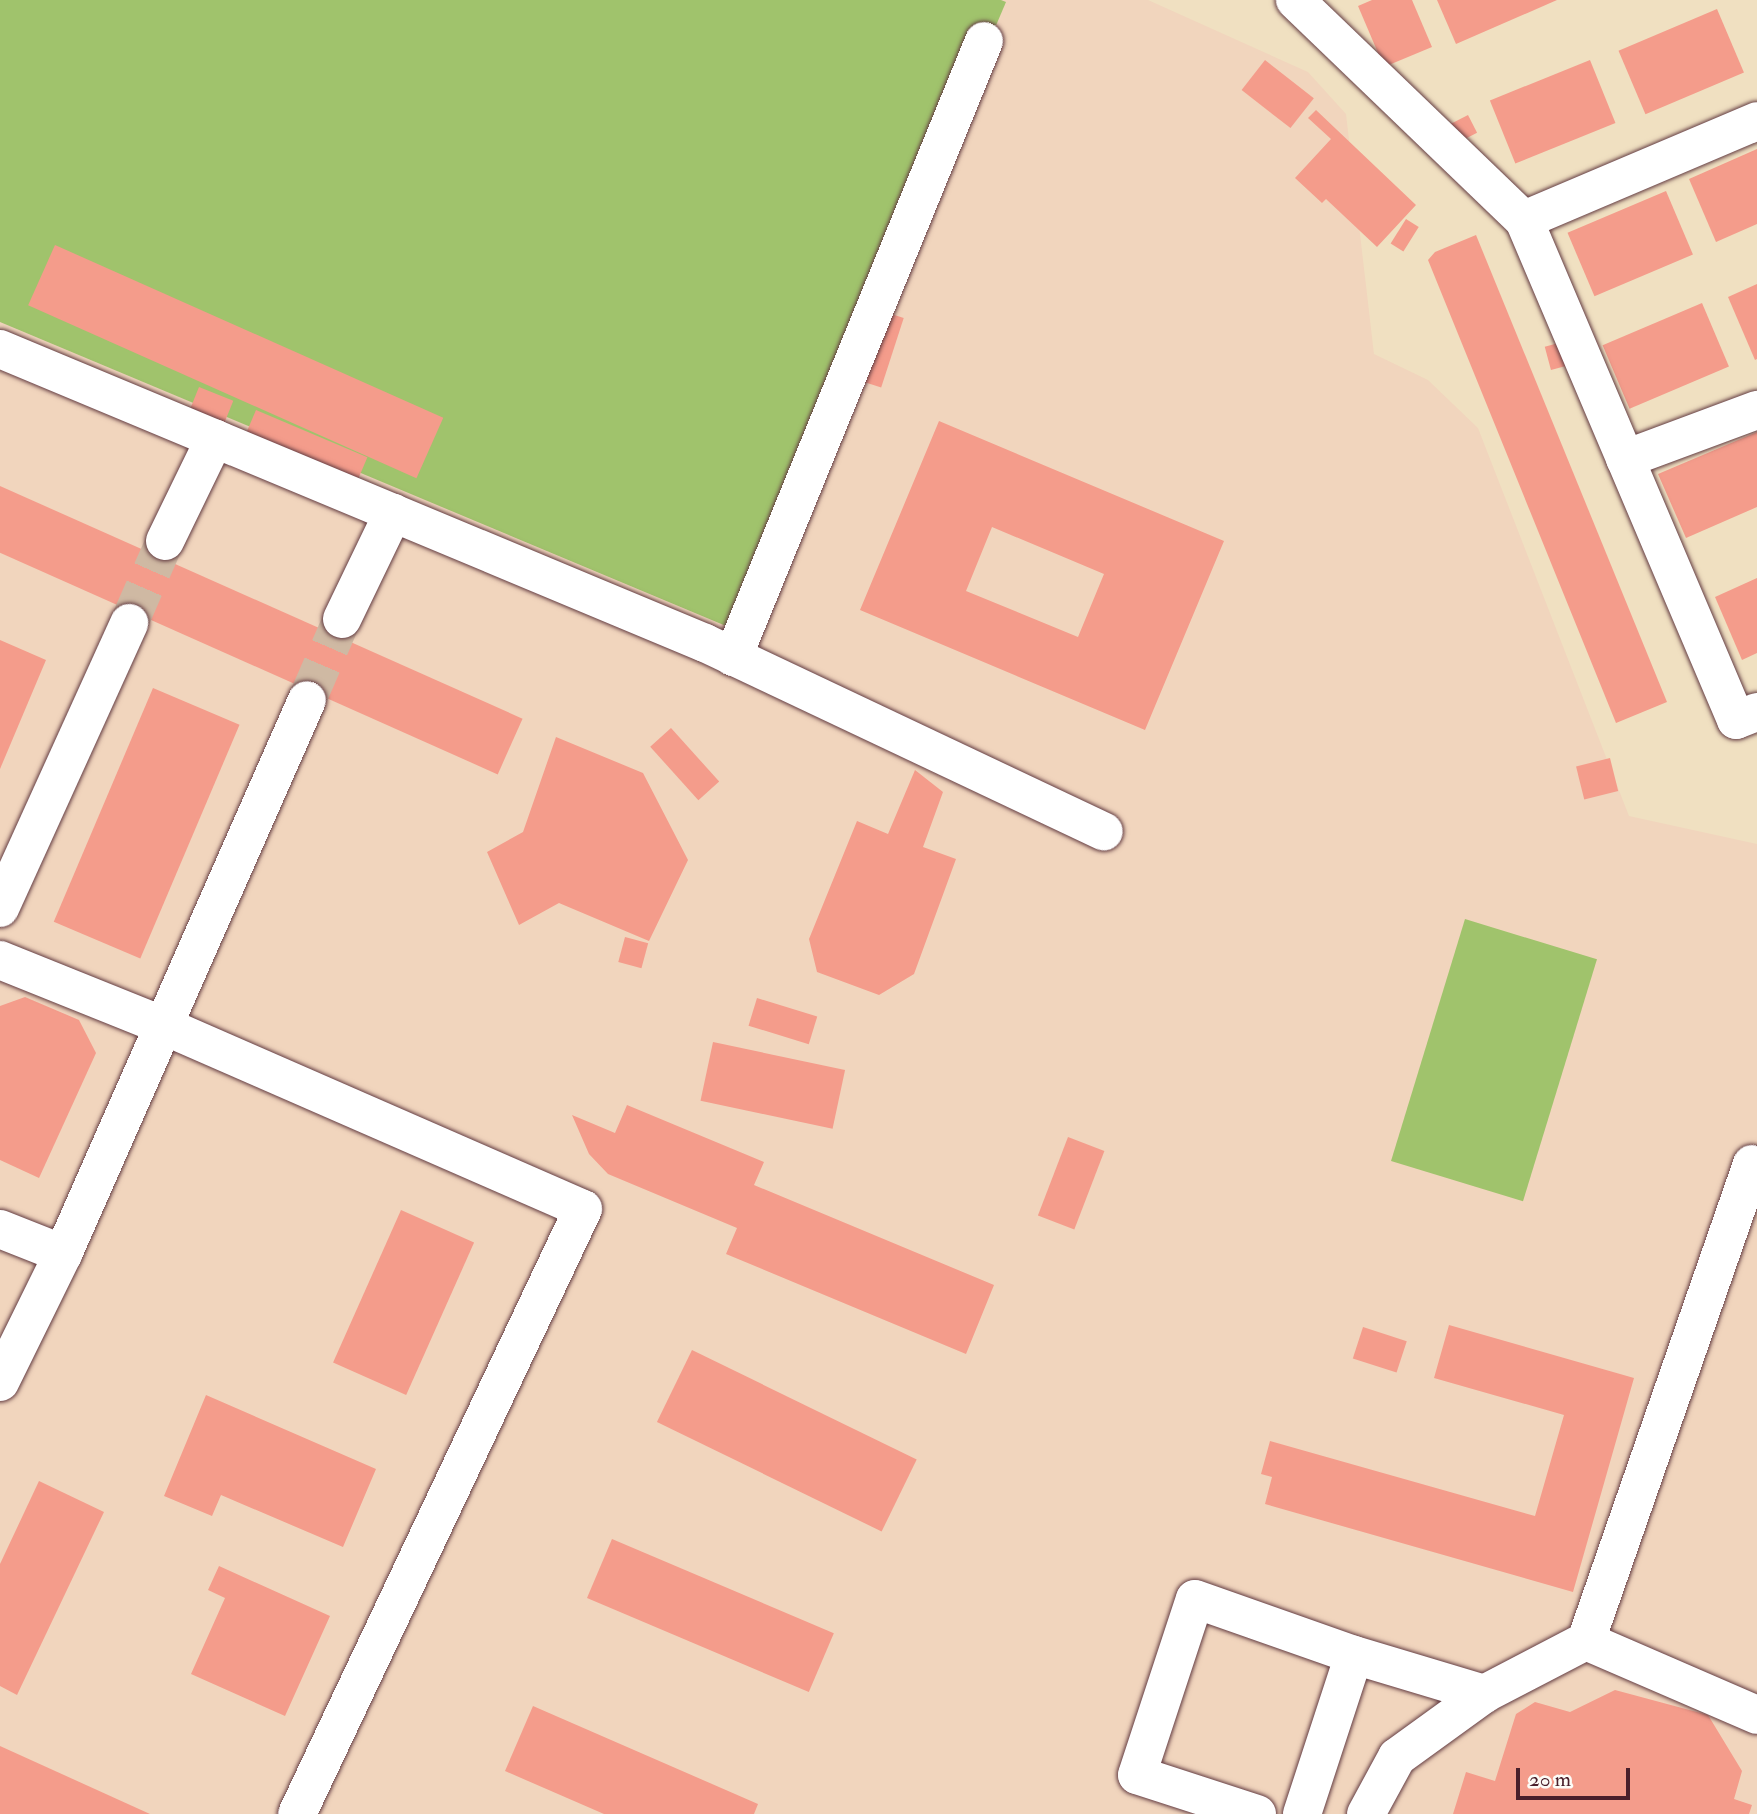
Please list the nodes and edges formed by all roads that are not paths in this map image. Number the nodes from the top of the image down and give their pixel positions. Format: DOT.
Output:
graph roads {
  1 [pos="1303,2"];
  2 [pos="984,41"];
  3 [pos="1757,121"];
  4 [pos="1524,220"];
  5 [pos="0,349"];
  6 [pos="1757,410"];
  7 [pos="215,438"];
  8 [pos="1625,459"];
  9 [pos="393,513"];
  10 [pos="166,541"];
  11 [pos="342,620"];
  12 [pos="129,623"];
  13 [pos="733,657"];
  14 [pos="307,700"];
  15 [pos="1757,712"];
  16 [pos="1104,832"];
  17 [pos="0,908"];
  18 [pos="0,960"];
  19 [pos="162,1025"];
  20 [pos="1752,1164"];
  21 [pos="0,1229"];
  22 [pos="63,1254"];
  23 [pos="0,1382"];
  24 [pos="1586,1641"];
  25 [pos="1354,1655"];
  26 [pos="1484,1694"];
  27 [pos="1757,1715"];
  28 [pos="297,1814"];
  29 [pos="1257,1814"];
  30 [pos="1302,1814"];
  31 [pos="1366,1814"];
  1 -- 4 [label="street"];
  2 -- 13 [label="street"];
  3 -- 4 [label="street"];
  4 -- 8 [label="street"];
  5 -- 7 [label="street"];
  6 -- 8 [label="street"];
  7 -- 9 [label="street"];
  7 -- 10 [label="street"];
  8 -- 15 [label="street"];
  9 -- 11 [label="street"];
  9 -- 13 [label="street"];
  12 -- 17 [label="street"];
  13 -- 16 [label="street"];
  14 -- 19 [label="street"];
  18 -- 19 [label="street"];
  19 -- 22 [label="street"];
  19 -- 28 [label="street"];
  20 -- 24 [label="street"];
  21 -- 22 [label="street"];
  22 -- 23 [label="street"];
  24 -- 26 [label="street"];
  24 -- 27 [label="street"];
  25 -- 26 [label="street"];
  25 -- 29 [label="street"];
  25 -- 30 [label="street"];
  26 -- 31 [label="street"];
}
